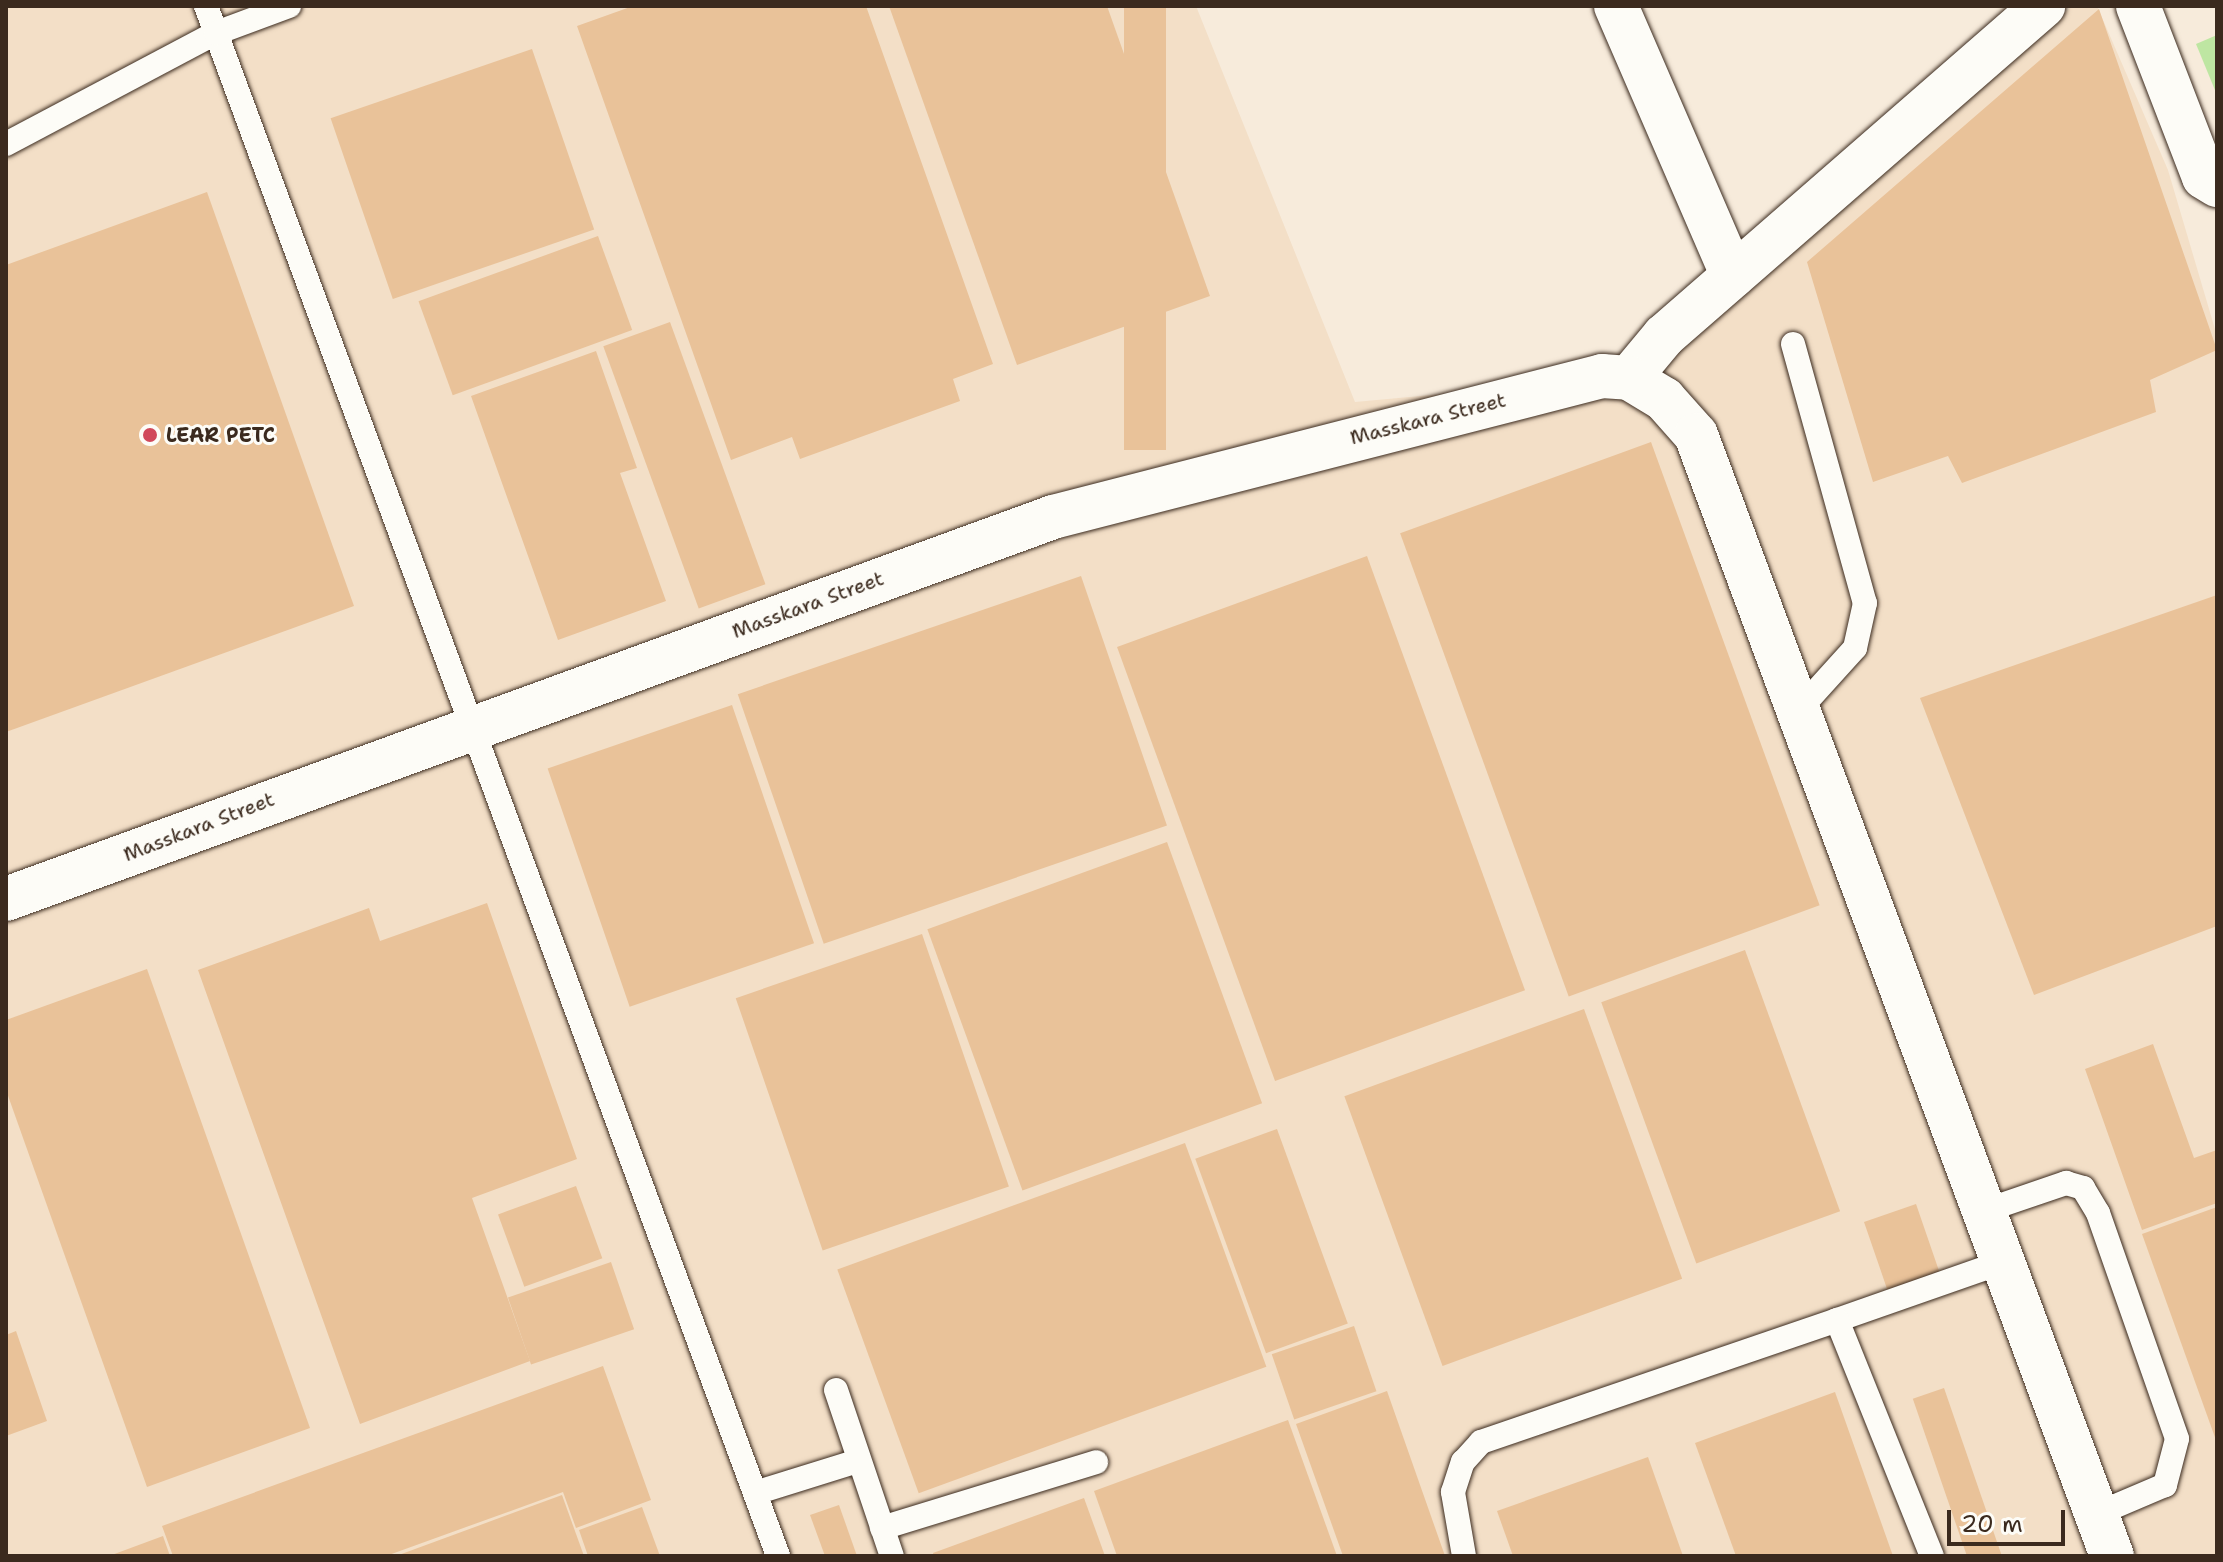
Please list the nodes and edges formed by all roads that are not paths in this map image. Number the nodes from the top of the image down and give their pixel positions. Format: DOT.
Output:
graph roads {
  1 [pos="206,6"];
  2 [pos="289,6"];
  3 [pos="1616,6"];
  4 [pos="2043,6"];
  5 [pos="2138,6"];
  6 [pos="216,33"];
  7 [pos="6,144"];
  8 [pos="2217,185"];
  9 [pos="1733,276"];
  10 [pos="1793,344"];
  11 [pos="1629,378"];
  12 [pos="1798,711"];
  13 [pos="471,725"];
  14 [pos="6,899"];
  15 [pos="1984,1211"];
  16 [pos="2003,1262"];
  17 [pos="1837,1320"];
  18 [pos="836,1390"];
  19 [pos="858,1461"];
  20 [pos="1096,1462"];
  21 [pos="755,1493"];
  22 [pos="2097,1514"];
  23 [pos="882,1528"];
  24 [pos="778,1556"];
  25 [pos="892,1556"];
  26 [pos="1464,1556"];
  27 [pos="1932,1556"];
  28 [pos="2112,1556"];
  1 -- 6 [label="lane"];
  2 -- 6 [label="lane"];
  3 -- 9 [label="street"];
  4 -- 9 [label="street"];
  5 -- 8 [label="street"];
  6 -- 7 [label="lane"];
  6 -- 13 [label="lane"];
  9 -- 11 [label="street"];
  10 -- 12 [label="lane"];
  11 -- 12 [label="street"];
  11 -- 13 [label="street, Masskara Street"];
  12 -- 15 [label="street"];
  13 -- 14 [label="street, Masskara Street"];
  13 -- 21 [label="lane"];
  15 -- 16 [label="street"];
  15 -- 22 [label="lane"];
  16 -- 17 [label="lane"];
  16 -- 22 [label="street"];
  17 -- 26 [label="lane"];
  17 -- 27 [label="lane"];
  18 -- 19 [label="lane"];
  19 -- 21 [label="lane"];
  19 -- 23 [label="lane"];
  20 -- 23 [label="lane"];
  21 -- 24 [label="lane"];
  22 -- 28 [label="street"];
  23 -- 25 [label="lane"];
}
